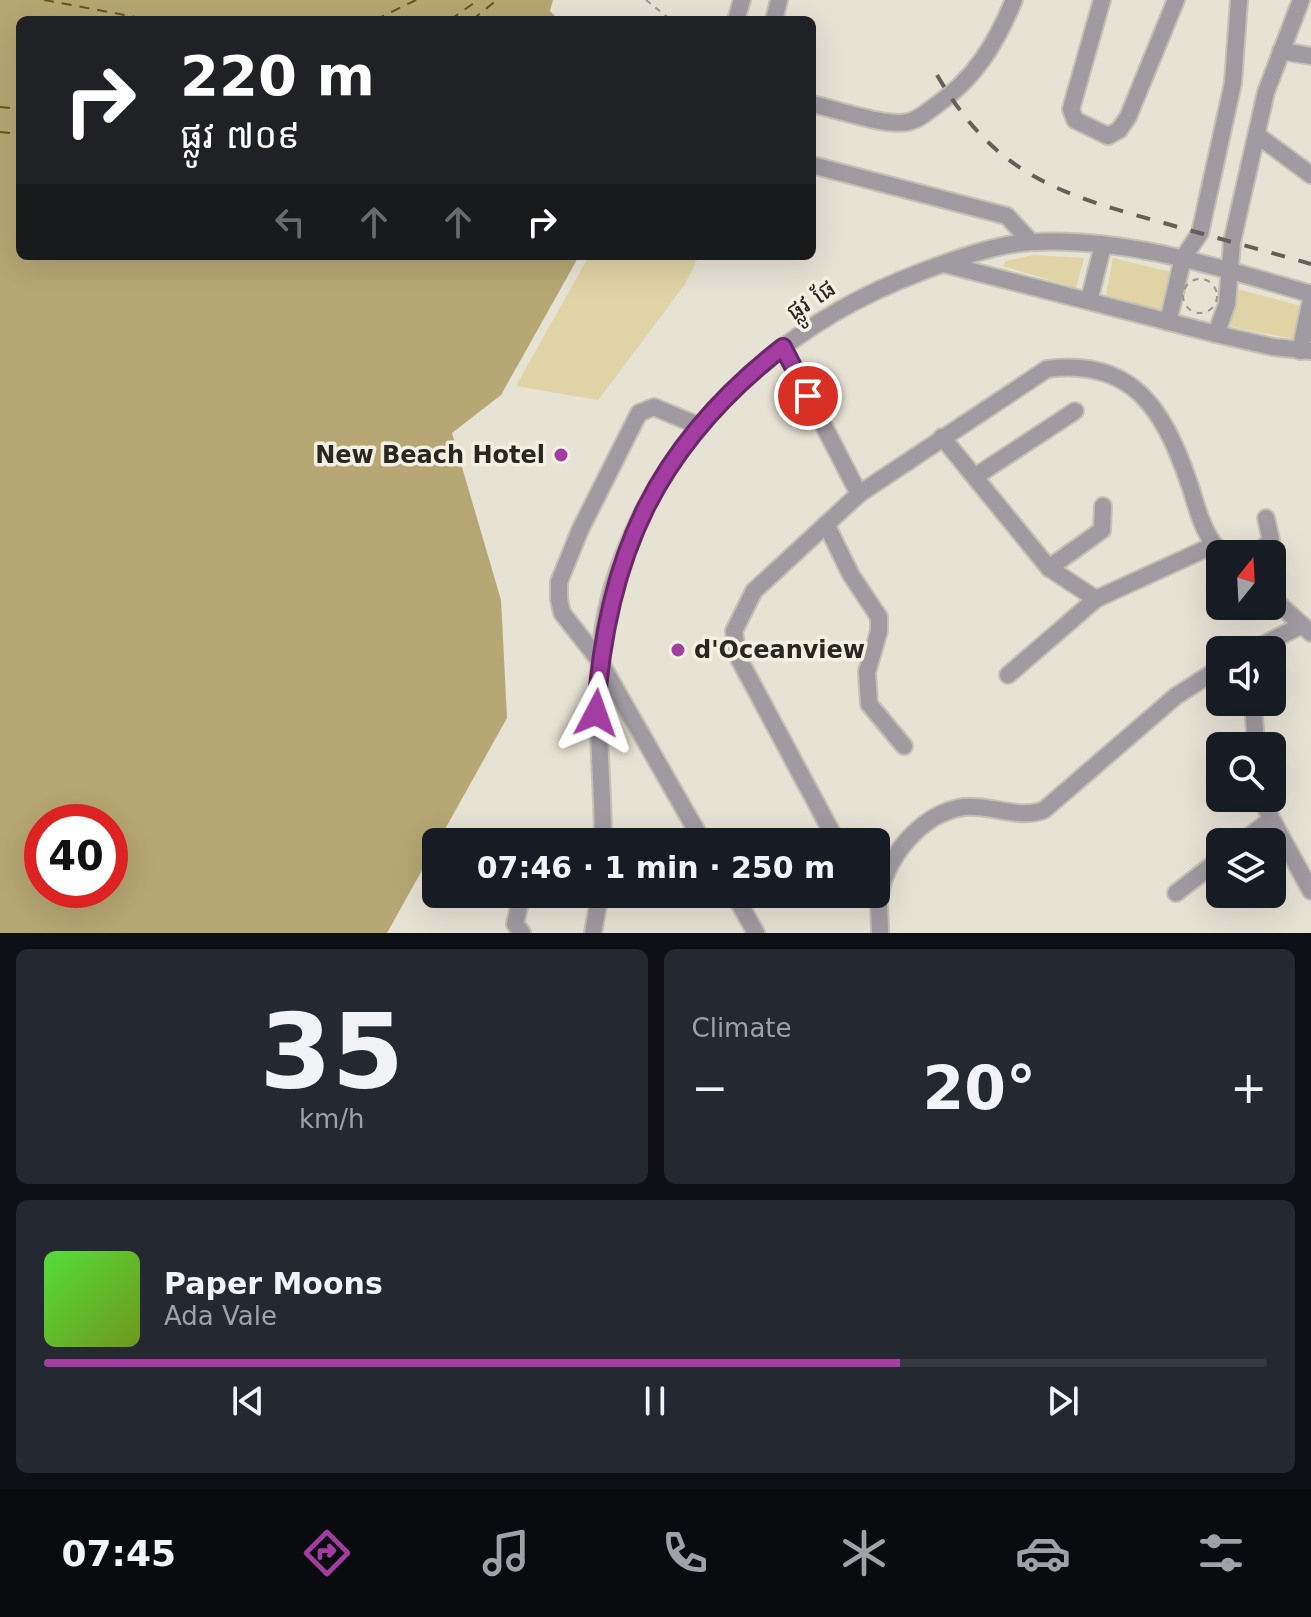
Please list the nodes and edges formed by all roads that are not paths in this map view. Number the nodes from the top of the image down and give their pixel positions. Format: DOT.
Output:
graph roads {
  1 [pos="1014,0"];
  2 [pos="1102,0"];
  3 [pos="1176,0"];
  4 [pos="1239,0"];
  5 [pos="1301,0"];
  6 [pos="1281,51"];
  7 [pos="1311,56"];
  8 [pos="816,105"];
  9 [pos="1257,135"];
  10 [pos="816,166"];
  11 [pos="1311,175"];
  12 [pos="1031,242"];
  13 [pos="1103,245"];
  14 [pos="1183,258"];
  15 [pos="943,264"];
  16 [pos="1232,271"];
  17 [pos="1311,294"];
  18 [pos="1311,300"];
  19 [pos="1089,301"];
  20 [pos="1168,322"];
  21 [pos="1216,334"];
  22 [pos="783,347"];
  23 [pos="1306,351"];
  24 [pos="1075,411"];
  25 [pos="697,425"];
  26 [pos="942,437"];
  27 [pos="976,476"];
  28 [pos="859,494"];
  29 [pos="1103,506"];
  30 [pos="1266,518"];
  31 [pos="826,524"];
  32 [pos="1211,540"];
  33 [pos="1271,540"];
  34 [pos="1206,555"];
  35 [pos="1049,568"];
  36 [pos="1096,599"];
  37 [pos="1286,610"];
  38 [pos="1307,629"];
  39 [pos="1286,637"];
  40 [pos="599,660"];
  41 [pos="1008,675"];
  42 [pos="1206,677"];
  43 [pos="625,708"];
  44 [pos="596,713"];
  45 [pos="904,746"];
  46 [pos="1266,812"];
  47 [pos="1270,820"];
  48 [pos="602,828"];
  49 [pos="695,828"];
  50 [pos="830,828"];
  51 [pos="1260,828"];
  52 [pos="890,866"];
  53 [pos="1206,870"];
  54 [pos="1311,891"];
  55 [pos="1176,893"];
  56 [pos="519,908"];
  57 [pos="597,908"];
  58 [pos="742,908"];
  59 [pos="877,908"];
  60 [pos="522,933"];
  61 [pos="593,933"];
  62 [pos="756,933"];
  63 [pos="880,933"];
  1 -- 8 [label="street"];
  2 -- 3 [label="street"];
  4 -- 14 [label="street"];
  5 -- 6 [label="street"];
  6 -- 7 [label="street"];
  6 -- 9 [label="street"];
  9 -- 11 [label="street"];
  9 -- 16 [label="street"];
  10 -- 12 [label="street"];
  12 -- 13 [label="street, ផ្លូវ ផែ"];
  12 -- 15 [label="street, ផ្លូវ ផែ"];
  13 -- 14 [label="street, ផ្លូវ ផែ"];
  13 -- 19 [label="street"];
  14 -- 16 [label="street, ផ្លូវ ផែ"];
  14 -- 20 [label="street"];
  15 -- 19 [label="street"];
  15 -- 22 [label="street, ផ្លូវ ផែ"];
  16 -- 17 [label="street, ផ្លូវ ផែ"];
  16 -- 21 [label="street"];
  18 -- 23 [label="street"];
  19 -- 20 [label="street"];
  20 -- 21 [label="street"];
  21 -- 23 [label="street"];
  22 -- 25 [label="street, ផ្លូវ ផែ"];
  22 -- 28 [label="street"];
  24 -- 27 [label="street"];
  25 -- 40 [label="street, ផ្លូវ ផែ"];
  25 -- 40 [label="street"];
  26 -- 27 [label="street"];
  26 -- 28 [label="street"];
  26 -- 32 [label="street"];
  27 -- 35 [label="street"];
  28 -- 31 [label="street"];
  29 -- 35 [label="street"];
  30 -- 33 [label="street"];
  31 -- 45 [label="street"];
  31 -- 50 [label="street"];
  34 -- 36 [label="street"];
  35 -- 36 [label="street"];
  36 -- 41 [label="street"];
  37 -- 38 [label="street"];
  38 -- 39 [label="street"];
  40 -- 43 [label="street"];
  40 -- 44 [label="street, ផ្លូវ ផែ"];
  42 -- 52 [label="street"];
  43 -- 44 [label="street"];
  43 -- 49 [label="street"];
  44 -- 48 [label="street, ផ្លូវ ផែ"];
  46 -- 47 [label="street"];
  47 -- 51 [label="street"];
  47 -- 54 [label="street"];
  53 -- 55 [label="street"];
  56 -- 60 [label="street"];
  57 -- 61 [label="street"];
  58 -- 62 [label="street"];
  59 -- 63 [label="street"];
}
